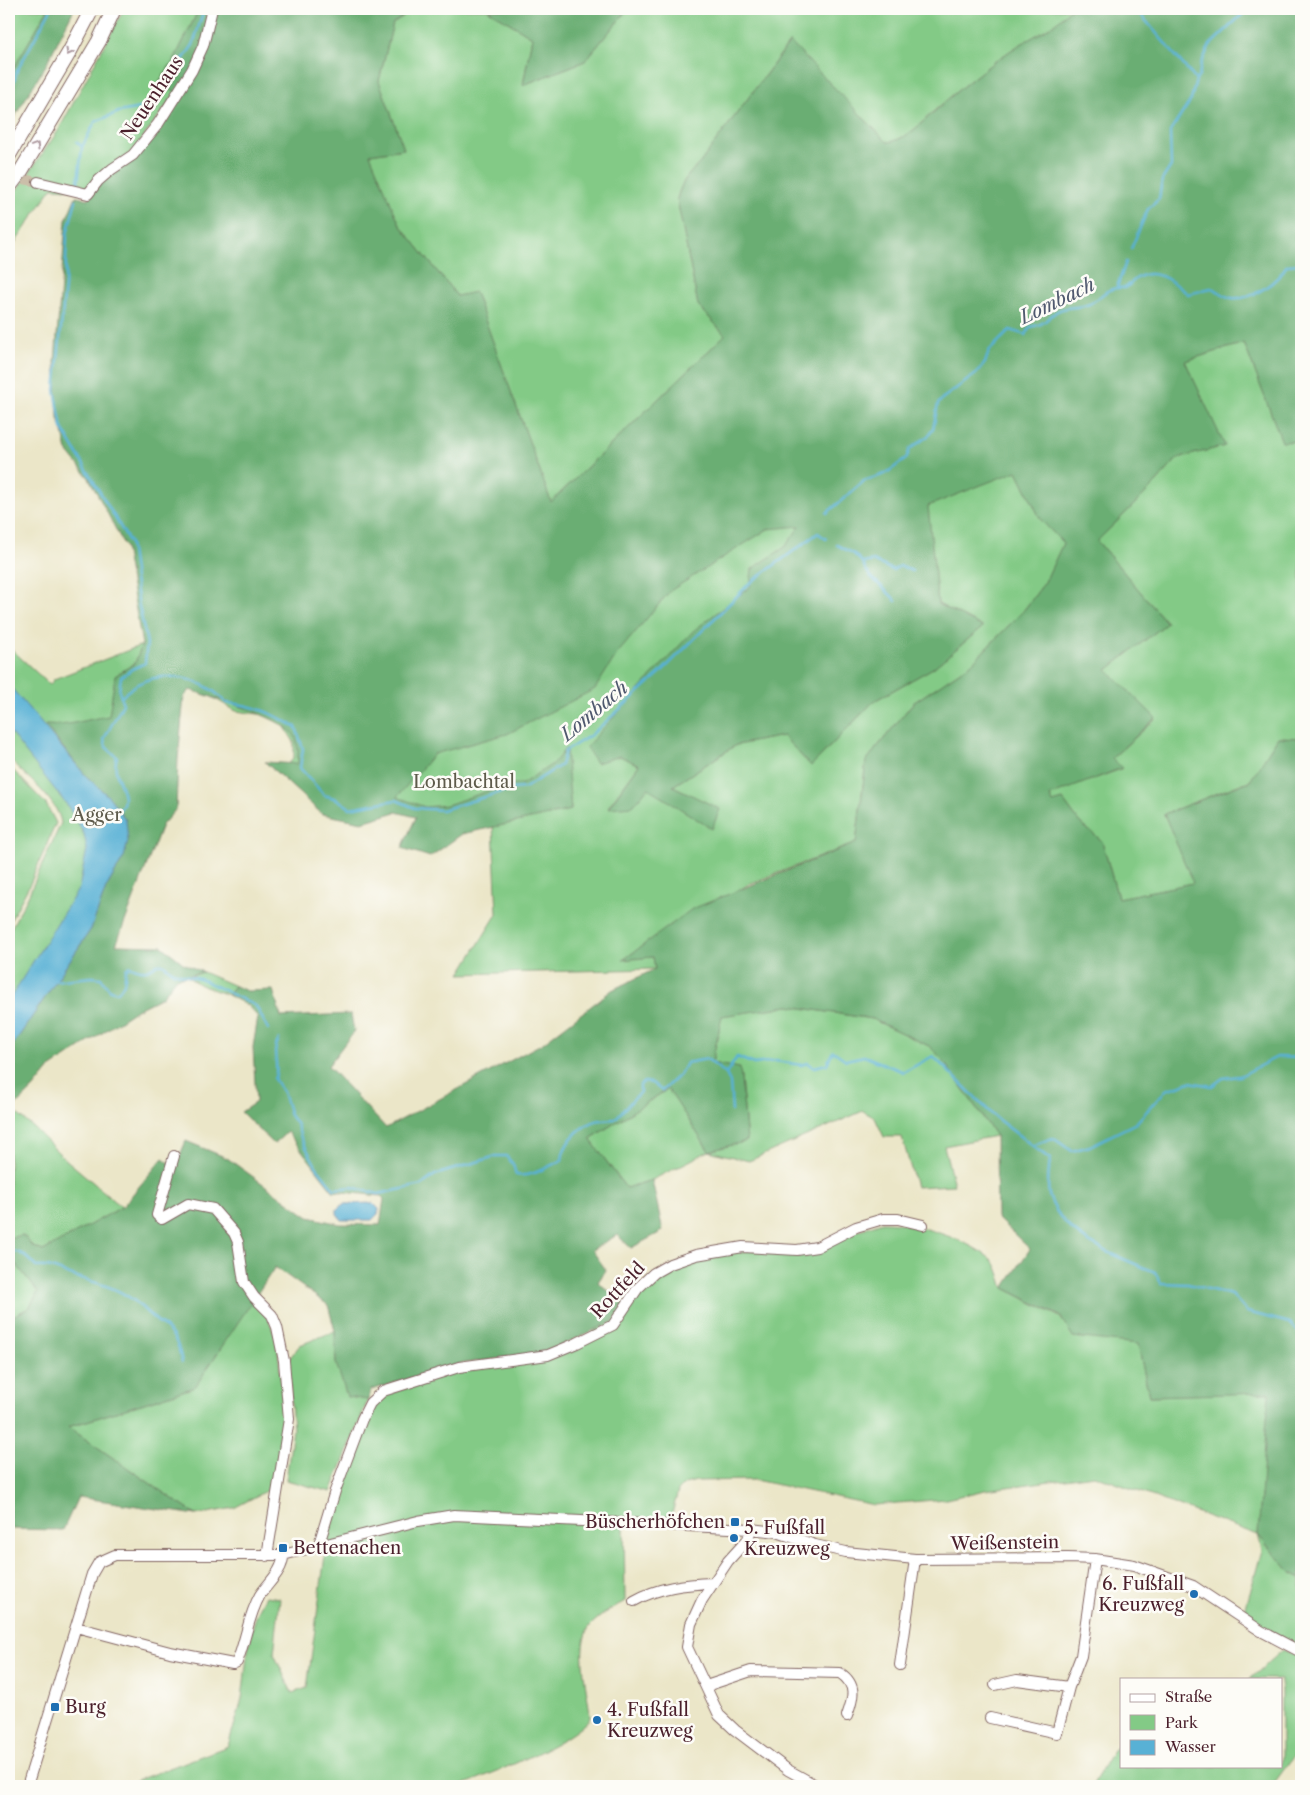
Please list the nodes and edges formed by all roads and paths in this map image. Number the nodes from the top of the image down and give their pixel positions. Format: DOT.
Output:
graph roads {
  1 [pos="92,9"];
  2 [pos="114,9"];
  3 [pos="212,9"];
  4 [pos="9,155"];
  5 [pos="38,182"];
  6 [pos="9,186"];
  7 [pos="174,1156"];
  8 [pos="923,1225"];
  9 [pos="751,1529"];
  10 [pos="319,1544"];
  11 [pos="282,1554"];
  12 [pos="268,1556"];
  13 [pos="915,1559"];
  14 [pos="1095,1559"];
  15 [pos="713,1583"];
  16 [pos="634,1601"];
  17 [pos="76,1627"];
  18 [pos="1301,1652"];
  19 [pos="900,1665"];
  20 [pos="995,1685"];
  21 [pos="706,1686"];
  22 [pos="1069,1686"];
  23 [pos="846,1716"];
  24 [pos="990,1718"];
  25 [pos="27,1786"];
  26 [pos="816,1786"];
  1 -- 4 [label="highway, one-way"];
  6 -- 2 [label="highway, one-way"];
  3 -- 5 [label="street, Neuenhaus"];
  7 -- 12 [label="street"];
  8 -- 10 [label="street, Rottfeld"];
  9 -- 10 [label="street, Weißenstein"];
  9 -- 13 [label="street, Weißenstein"];
  9 -- 15 [label="street"];
  10 -- 11 [label="street"];
  11 -- 12 [label="street"];
  11 -- 17 [label="street"];
  12 -- 17 [label="street"];
  13 -- 14 [label="street, Weißenstein"];
  13 -- 19 [label="street"];
  14 -- 18 [label="street, Weißenstein"];
  14 -- 22 [label="street"];
  15 -- 16 [label="street"];
  15 -- 21 [label="street"];
  17 -- 25 [label="street"];
  20 -- 22 [label="street"];
  21 -- 23 [label="street"];
  21 -- 26 [label="street"];
  22 -- 24 [label="street"];
}
